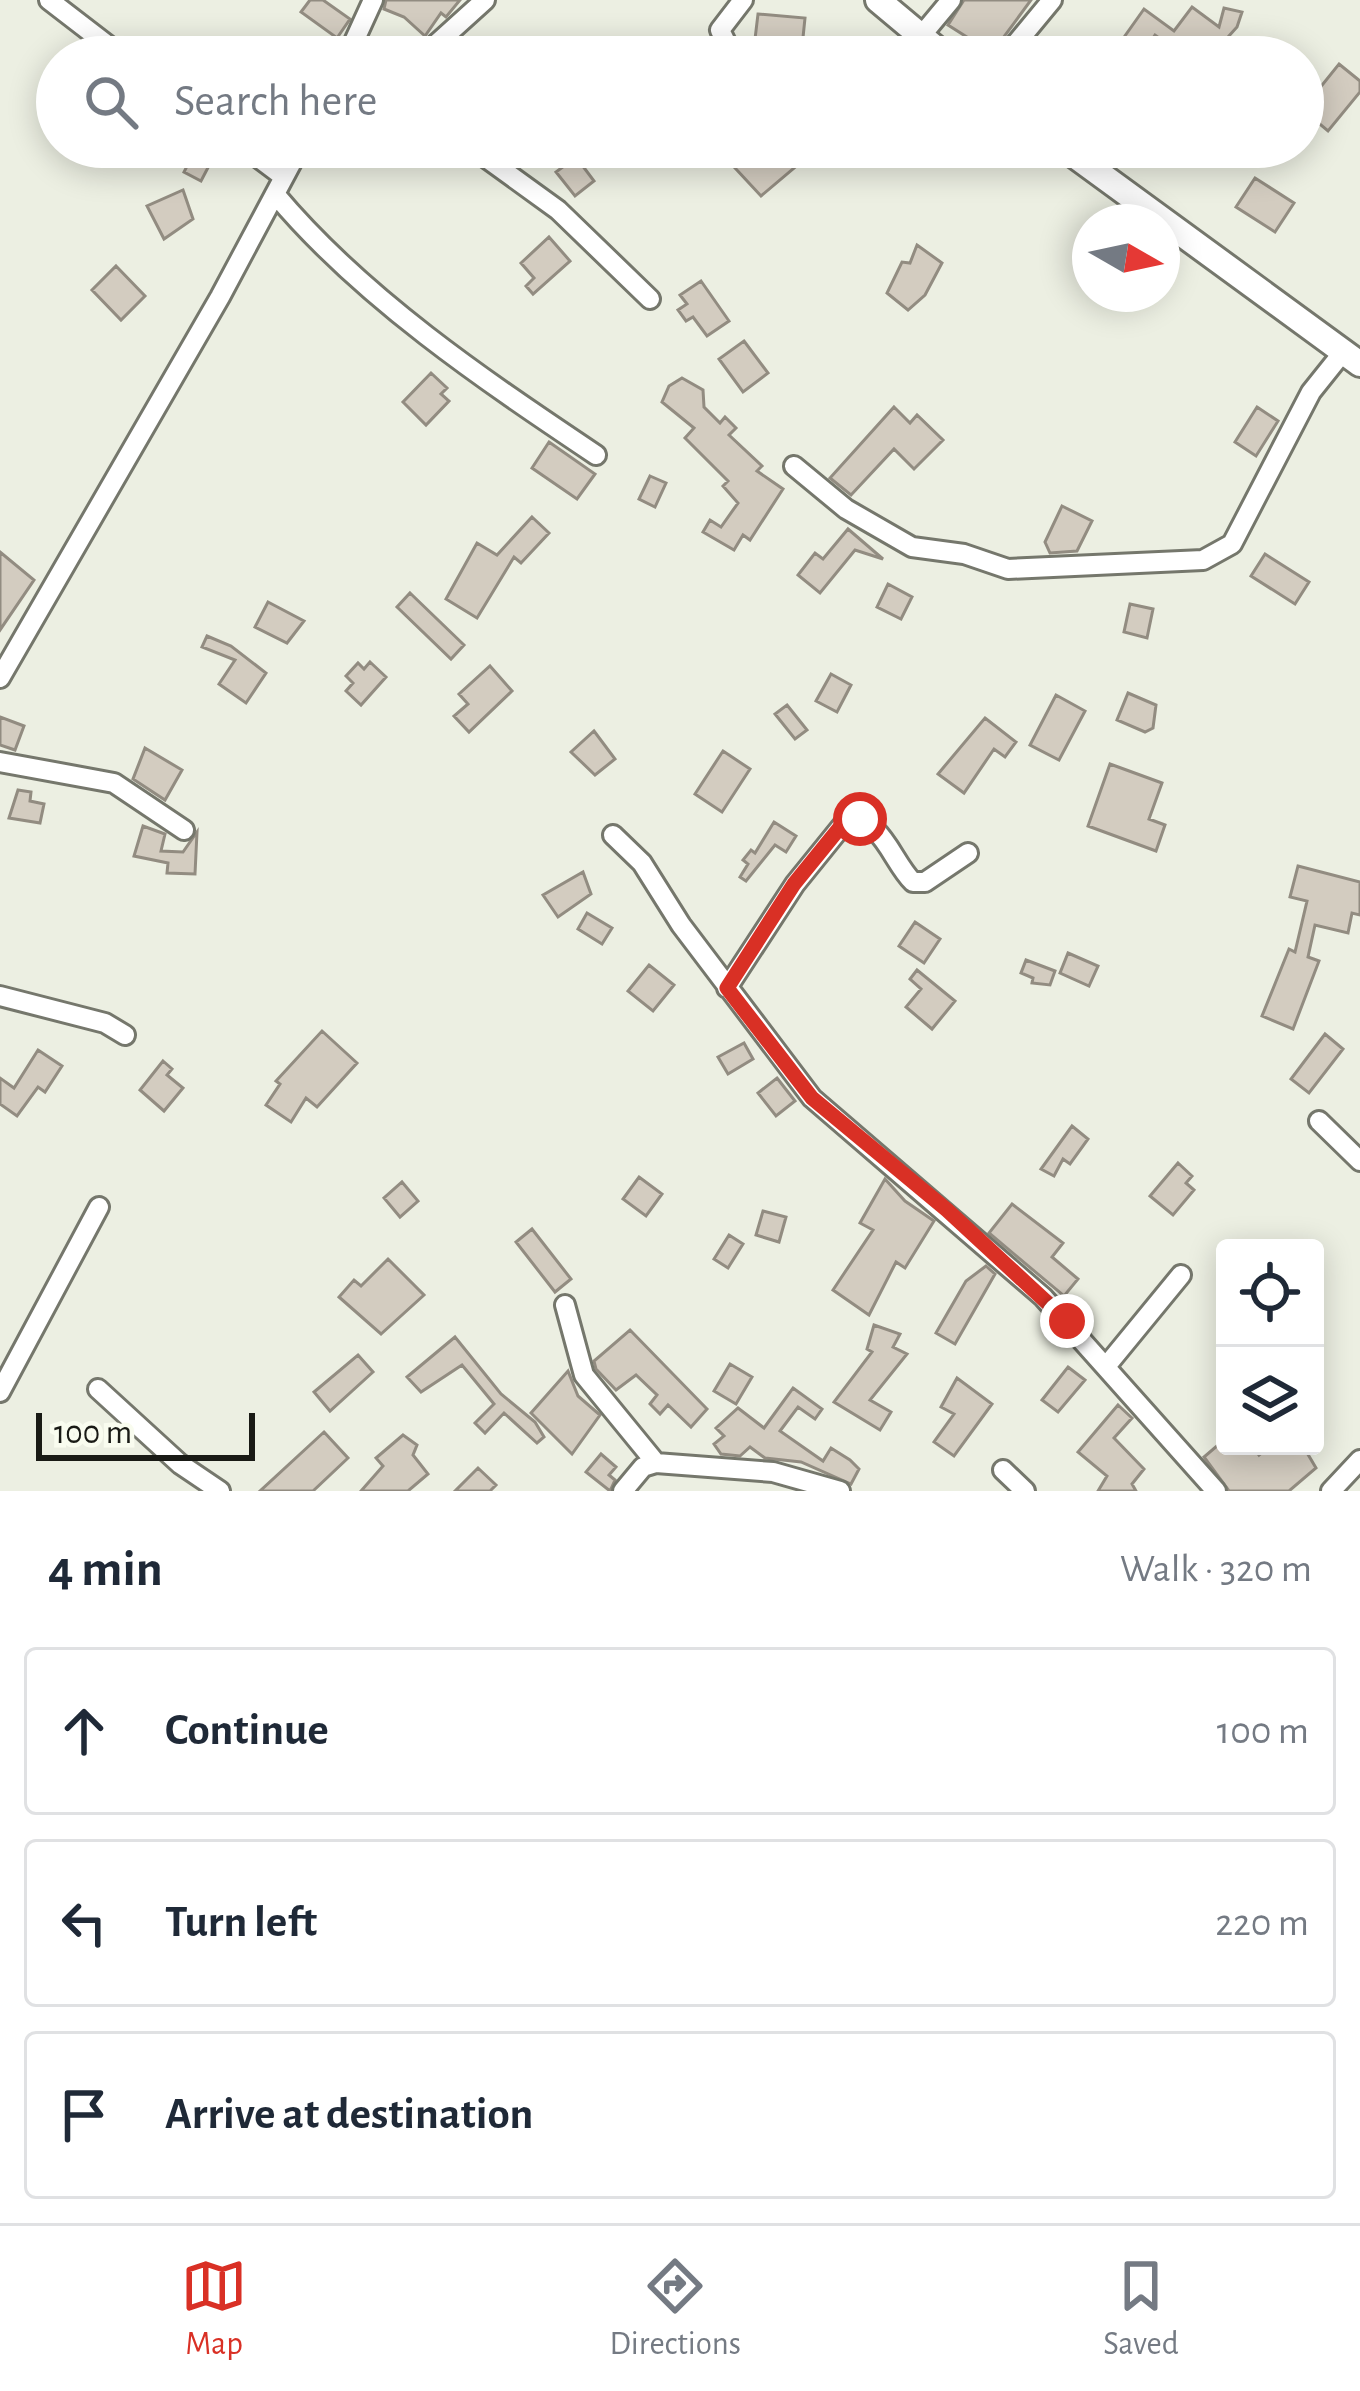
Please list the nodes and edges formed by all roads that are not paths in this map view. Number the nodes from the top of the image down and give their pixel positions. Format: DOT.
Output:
graph roads {
  1 [pos="49,0"];
  2 [pos="373,0"];
  3 [pos="485,0"];
  4 [pos="743,0"];
  5 [pos="878,0"];
  6 [pos="951,0"];
  7 [pos="1052,0"];
  8 [pos="95,36"];
  9 [pos="357,36"];
  10 [pos="445,36"];
  11 [pos="723,36"];
  12 [pos="921,36"];
  13 [pos="1022,36"];
  14 [pos="264,168"];
  15 [pos="289,168"];
  16 [pos="500,168"];
  17 [pos="1093,168"];
  18 [pos="280,185"];
  19 [pos="650,299"];
  20 [pos="1351,358"];
  21 [pos="596,455"];
  22 [pos="794,466"];
  23 [pos="0,678"];
  24 [pos="0,762"];
  25 [pos="184,830"];
  26 [pos="614,836"];
  27 [pos="968,853"];
  28 [pos="727,988"];
  29 [pos="0,996"];
  30 [pos="125,1035"];
  31 [pos="1319,1121"];
  32 [pos="1360,1161"];
  33 [pos="99,1207"];
  34 [pos="1181,1275"];
  35 [pos="565,1305"];
  36 [pos="1108,1364"];
  37 [pos="98,1389"];
  38 [pos="0,1392"];
  39 [pos="1360,1460"];
  40 [pos="656,1463"];
  41 [pos="1003,1471"];
  42 [pos="220,1491"];
  43 [pos="623,1491"];
  44 [pos="840,1491"];
  45 [pos="1025,1491"];
  46 [pos="1216,1491"];
  47 [pos="1331,1491"];
  1 -- 8 [label="street"];
  2 -- 9 [label="street"];
  3 -- 10 [label="street"];
  4 -- 11 [label="street"];
  5 -- 12 [label="main road"];
  6 -- 12 [label="street"];
  7 -- 13 [label="street"];
  14 -- 18 [label="street"];
  15 -- 18 [label="street"];
  16 -- 19 [label="street"];
  17 -- 20 [label="main road"];
  18 -- 21 [label="street"];
  18 -- 23 [label="street"];
  20 -- 22 [label="street"];
  24 -- 25 [label="street"];
  26 -- 28 [label="street"];
  27 -- 28 [label="street"];
  28 -- 36 [label="street"];
  29 -- 30 [label="street"];
  31 -- 32 [label="street"];
  33 -- 38 [label="street"];
  34 -- 36 [label="street"];
  35 -- 40 [label="street"];
  36 -- 46 [label="street"];
  37 -- 42 [label="street"];
  39 -- 47 [label="street"];
  40 -- 43 [label="street"];
  40 -- 44 [label="street"];
  41 -- 45 [label="street"];
}
